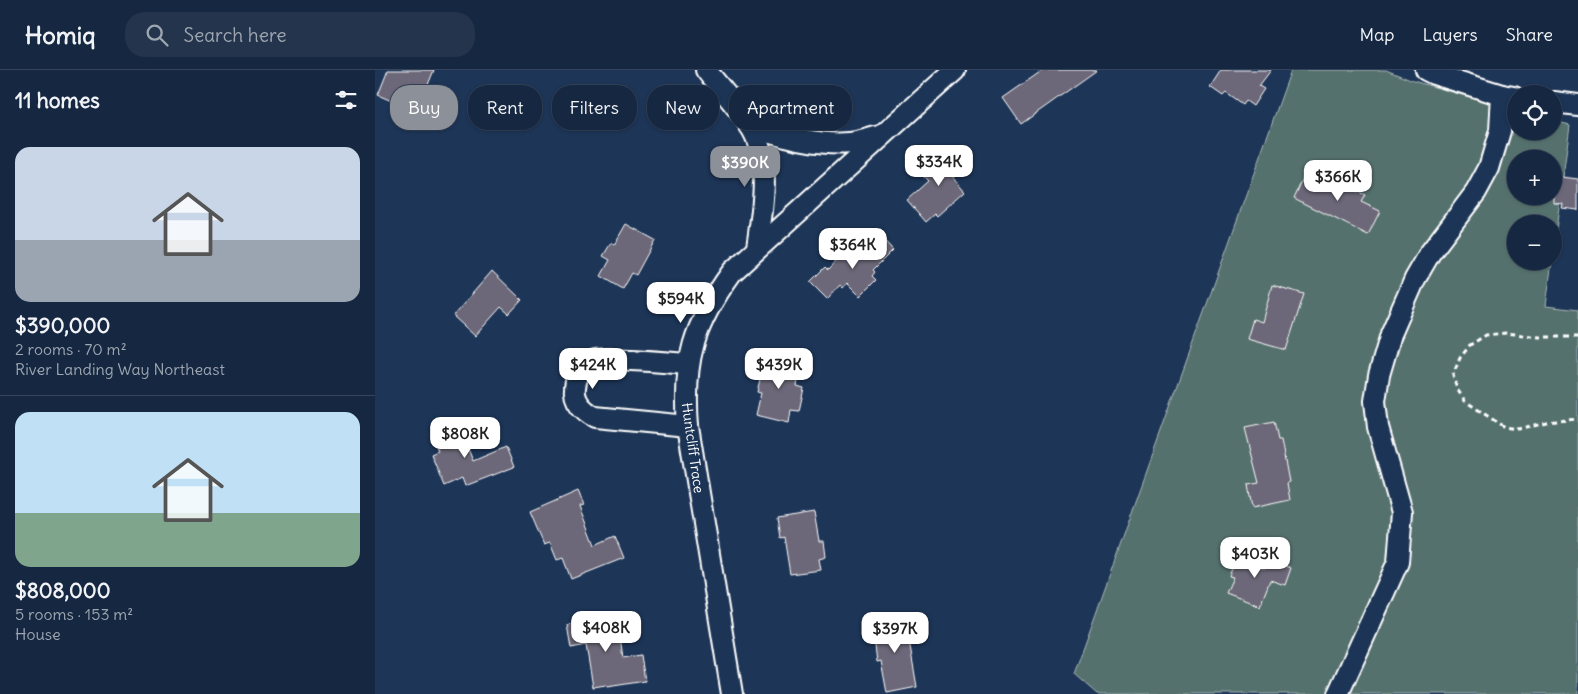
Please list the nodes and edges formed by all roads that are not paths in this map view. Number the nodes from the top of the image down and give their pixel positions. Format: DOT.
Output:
graph roads {
  1 [pos="706,70"];
  2 [pos="955,70"];
  3 [pos="1426,70"];
  4 [pos="1507,95"];
  5 [pos="729,99"];
  6 [pos="1562,103"];
  7 [pos="1507,104"];
  8 [pos="1578,105"];
  9 [pos="752,130"];
  10 [pos="764,130"];
  11 [pos="883,135"];
  12 [pos="757,248"];
  13 [pos="688,364"];
  14 [pos="688,426"];
  15 [pos="732,694"];
  16 [pos="1338,694"];
  1 -- 5 [label="street"];
  2 -- 11 [label="street, Huntcliff Trace"];
  3 -- 4 [label="street"];
  6 -- 8 [label="street"];
  7 -- 16 [label="street"];
  9 -- 12 [label="street"];
  10 -- 11 [label="street"];
  11 -- 12 [label="street, Huntcliff Trace"];
  12 -- 13 [label="street, Huntcliff Trace"];
  13 -- 14 [label="street, Huntcliff Trace"];
  13 -- 14 [label="street"];
  14 -- 15 [label="street, Huntcliff Trace"];
}
